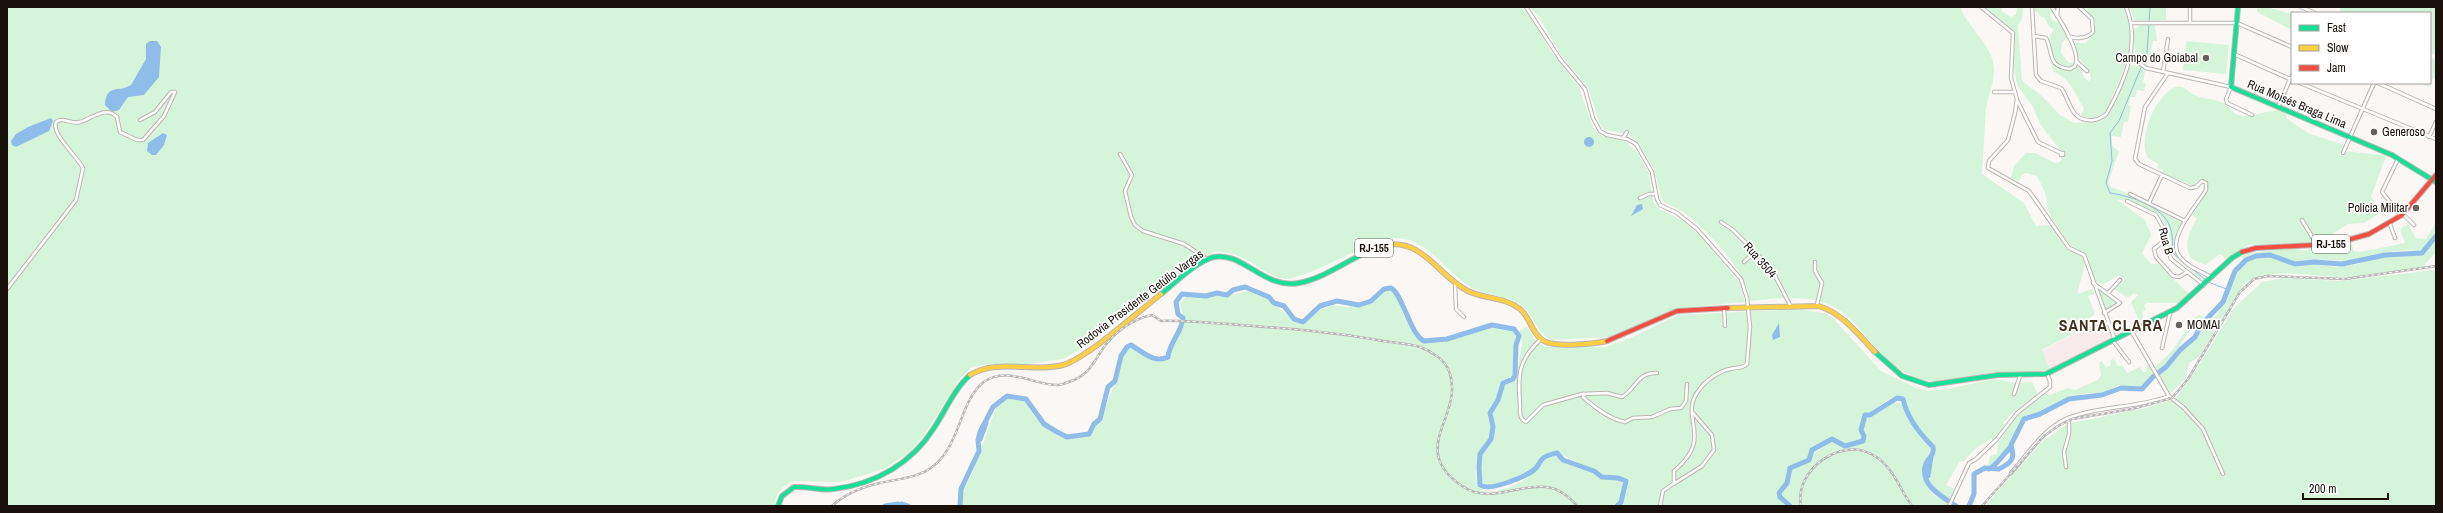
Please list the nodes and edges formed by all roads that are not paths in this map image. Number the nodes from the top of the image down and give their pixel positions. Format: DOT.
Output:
graph roads {
  1 [pos="1526,7"];
  2 [pos="1981,7"];
  3 [pos="2032,7"];
  4 [pos="2052,7"];
  5 [pos="2058,7"];
  6 [pos="2079,7"];
  7 [pos="2126,7"];
  8 [pos="2190,7"];
  9 [pos="2238,7"];
  10 [pos="2301,7"];
  11 [pos="2313,12"];
  12 [pos="2057,17"];
  13 [pos="2131,23"];
  14 [pos="2190,23"];
  15 [pos="2237,23"];
  16 [pos="2068,35"];
  17 [pos="2034,36"];
  18 [pos="2078,38"];
  19 [pos="2168,38"];
  20 [pos="2073,47"];
  21 [pos="2291,47"];
  22 [pos="2234,54"];
  23 [pos="2131,57"];
  24 [pos="2077,61"];
  25 [pos="2087,71"];
  26 [pos="2163,72"];
  27 [pos="2168,73"];
  28 [pos="2291,79"];
  29 [pos="2302,84"];
  30 [pos="2374,84"];
  31 [pos="2380,84"];
  32 [pos="2231,87"];
  33 [pos="1994,92"];
  34 [pos="2015,92"];
  35 [pos="2016,97"];
  36 [pos="2278,107"];
  37 [pos="2436,109"];
  38 [pos="2016,110"];
  39 [pos="2021,110"];
  40 [pos="2362,110"];
  41 [pos="2252,115"];
  42 [pos="140,120"];
  43 [pos="2436,122"];
  44 [pos="1627,132"];
  45 [pos="2429,137"];
  46 [pos="1623,138"];
  47 [pos="2349,138"];
  48 [pos="2436,139"];
  49 [pos="2343,153"];
  50 [pos="1120,154"];
  51 [pos="2061,154"];
  52 [pos="2398,158"];
  53 [pos="2162,175"];
  54 [pos="2436,175"];
  55 [pos="2434,181"];
  56 [pos="1656,194"];
  57 [pos="2130,194"];
  58 [pos="1640,198"];
  59 [pos="2127,200"];
  60 [pos="2149,203"];
  61 [pos="2402,215"];
  62 [pos="2302,220"];
  63 [pos="2185,221"];
  64 [pos="1721,222"];
  65 [pos="2389,224"];
  66 [pos="2414,225"];
  67 [pos="2395,238"];
  68 [pos="2165,240"];
  69 [pos="2317,245"];
  70 [pos="1755,252"];
  71 [pos="1198,254"];
  72 [pos="1207,259"];
  73 [pos="1744,262"];
  74 [pos="1815,262"];
  75 [pos="1197,266"];
  76 [pos="2187,272"];
  77 [pos="2212,278"];
  78 [pos="2120,280"];
  79 [pos="1455,282"];
  80 [pos="2093,283"];
  81 [pos="2205,285"];
  82 [pos="7,289"];
  83 [pos="2108,293"];
  84 [pos="1790,305"];
  85 [pos="1817,305"];
  86 [pos="1724,307"];
  87 [pos="1748,307"];
  88 [pos="2170,312"];
  89 [pos="2104,313"];
  90 [pos="1464,317"];
  91 [pos="2108,323"];
  92 [pos="1725,326"];
  93 [pos="2089,330"];
  94 [pos="2132,332"];
  95 [pos="1541,339"];
  96 [pos="2114,341"];
  97 [pos="2162,348"];
  98 [pos="2129,362"];
  99 [pos="1657,373"];
  100 [pos="2046,374"];
  101 [pos="2020,376"];
  102 [pos="1687,384"];
  103 [pos="1586,394"];
  104 [pos="2014,394"];
  105 [pos="2169,396"];
  106 [pos="1693,410"];
  107 [pos="2069,418"];
  108 [pos="2066,467"];
  109 [pos="2011,473"];
  110 [pos="2223,474"];
  111 [pos="1674,483"];
  112 [pos="778,506"];
  113 [pos="1660,506"];
  114 [pos="1949,506"];
  1 -- 46 [label="street"];
  2 -- 34 [label="street"];
  3 -- 17 [label="street"];
  4 -- 12 [label="street"];
  5 -- 12 [label="street"];
  6 -- 18 [label="street"];
  7 -- 13 [label="street"];
  8 -- 14 [label="street"];
  9 -- 15 [label="main road"];
  10 -- 11 [label="street"];
  12 -- 16 [label="street"];
  13 -- 14 [label="street"];
  13 -- 23 [label="street"];
  14 -- 15 [label="street"];
  15 -- 21 [label="street"];
  15 -- 22 [label="main road"];
  16 -- 18 [label="street"];
  16 -- 20 [label="street"];
  17 -- 23 [label="street"];
  17 -- 24 [label="street"];
  18 -- 20 [label="street"];
  19 -- 26 [label="street"];
  20 -- 24 [label="street"];
  22 -- 28 [label="street"];
  22 -- 32 [label="main road"];
  23 -- 26 [label="street, Rua Moisés Braga Lima"];
  24 -- 25 [label="street"];
  26 -- 27 [label="street, Rua Moisés Braga Lima"];
  27 -- 32 [label="street, Rua Moisés Braga Lima"];
  27 -- 53 [label="street"];
  28 -- 36 [label="street"];
  29 -- 40 [label="street"];
  30 -- 40 [label="street"];
  31 -- 37 [label="street"];
  32 -- 36 [label="main road, Rua Moisés Braga Lima"];
  32 -- 41 [label="street"];
  33 -- 34 [label="street"];
  34 -- 35 [label="street"];
  35 -- 38 [label="street"];
  35 -- 39 [label="street"];
  36 -- 47 [label="main road, Rua Moisés Braga Lima"];
  38 -- 39 [label="street"];
  38 -- 80 [label="street"];
  39 -- 51 [label="street"];
  40 -- 45 [label="street"];
  40 -- 47 [label="street"];
  42 -- 82 [label="street"];
  43 -- 45 [label="street"];
  44 -- 46 [label="street"];
  45 -- 48 [label="street"];
  46 -- 56 [label="street"];
  47 -- 49 [label="street"];
  47 -- 52 [label="main road, Rua Moisés Braga Lima"];
  50 -- 71 [label="street"];
  52 -- 55 [label="main road, Rua Moisés Braga Lima"];
  52 -- 61 [label="street"];
  53 -- 60 [label="street"];
  53 -- 63 [label="street"];
  54 -- 55 [label="main road, RJ-155"];
  55 -- 61 [label="main road, RJ-155"];
  56 -- 58 [label="street"];
  56 -- 87 [label="street"];
  57 -- 60 [label="street"];
  59 -- 68 [label="street, Rua B"];
  60 -- 63 [label="street"];
  61 -- 65 [label="main road, RJ-155"];
  61 -- 66 [label="street"];
  62 -- 69 [label="street"];
  63 -- 77 [label="street"];
  64 -- 70 [label="street, Rua 3504"];
  65 -- 67 [label="street"];
  65 -- 69 [label="main road, RJ-155"];
  68 -- 76 [label="street, Rua B"];
  68 -- 76 [label="street"];
  69 -- 77 [label="main road, RJ-155"];
  70 -- 73 [label="street"];
  70 -- 84 [label="street, Rua 3504"];
  71 -- 72 [label="street"];
  71 -- 75 [label="street"];
  72 -- 75 [label="main road, Rodovia Presidente Getúlio Vargas"];
  72 -- 79 [label="main road, Rodovia Presidente Getúlio Vargas / RJ-155"];
  74 -- 85 [label="street"];
  75 -- 112 [label="main road, Rodovia Presidente Getúlio Vargas"];
  76 -- 81 [label="street, Rua B"];
  77 -- 81 [label="main road, RJ-155"];
  78 -- 83 [label="street"];
  79 -- 90 [label="street"];
  79 -- 95 [label="main road, Rodovia Presidente Getúlio Vargas / RJ-155"];
  80 -- 83 [label="street"];
  80 -- 89 [label="street"];
  81 -- 88 [label="main road, RJ-155"];
  83 -- 89 [label="street"];
  84 -- 85 [label="main road, RJ-155"];
  84 -- 87 [label="main road, RJ-155"];
  85 -- 101 [label="main road, RJ-155"];
  86 -- 87 [label="main road, RJ-155"];
  86 -- 92 [label="street"];
  86 -- 95 [label="main road, RJ-155"];
  87 -- 106 [label="street"];
  88 -- 94 [label="main road, RJ-155"];
  88 -- 97 [label="street"];
  89 -- 91 [label="street"];
  91 -- 93 [label="street"];
  91 -- 96 [label="street"];
  94 -- 96 [label="main road, RJ-155"];
  94 -- 105 [label="street"];
  95 -- 103 [label="street"];
  96 -- 98 [label="street"];
  96 -- 100 [label="main road, RJ-155"];
  99 -- 103 [label="street"];
  100 -- 101 [label="main road, RJ-155"];
  100 -- 114 [label="street"];
  101 -- 104 [label="street"];
  102 -- 103 [label="street"];
  105 -- 107 [label="street"];
  105 -- 110 [label="street"];
  106 -- 111 [label="street"];
  106 -- 111 [label="street"];
  107 -- 108 [label="street"];
  107 -- 109 [label="street"];
  111 -- 113 [label="street"];
}
